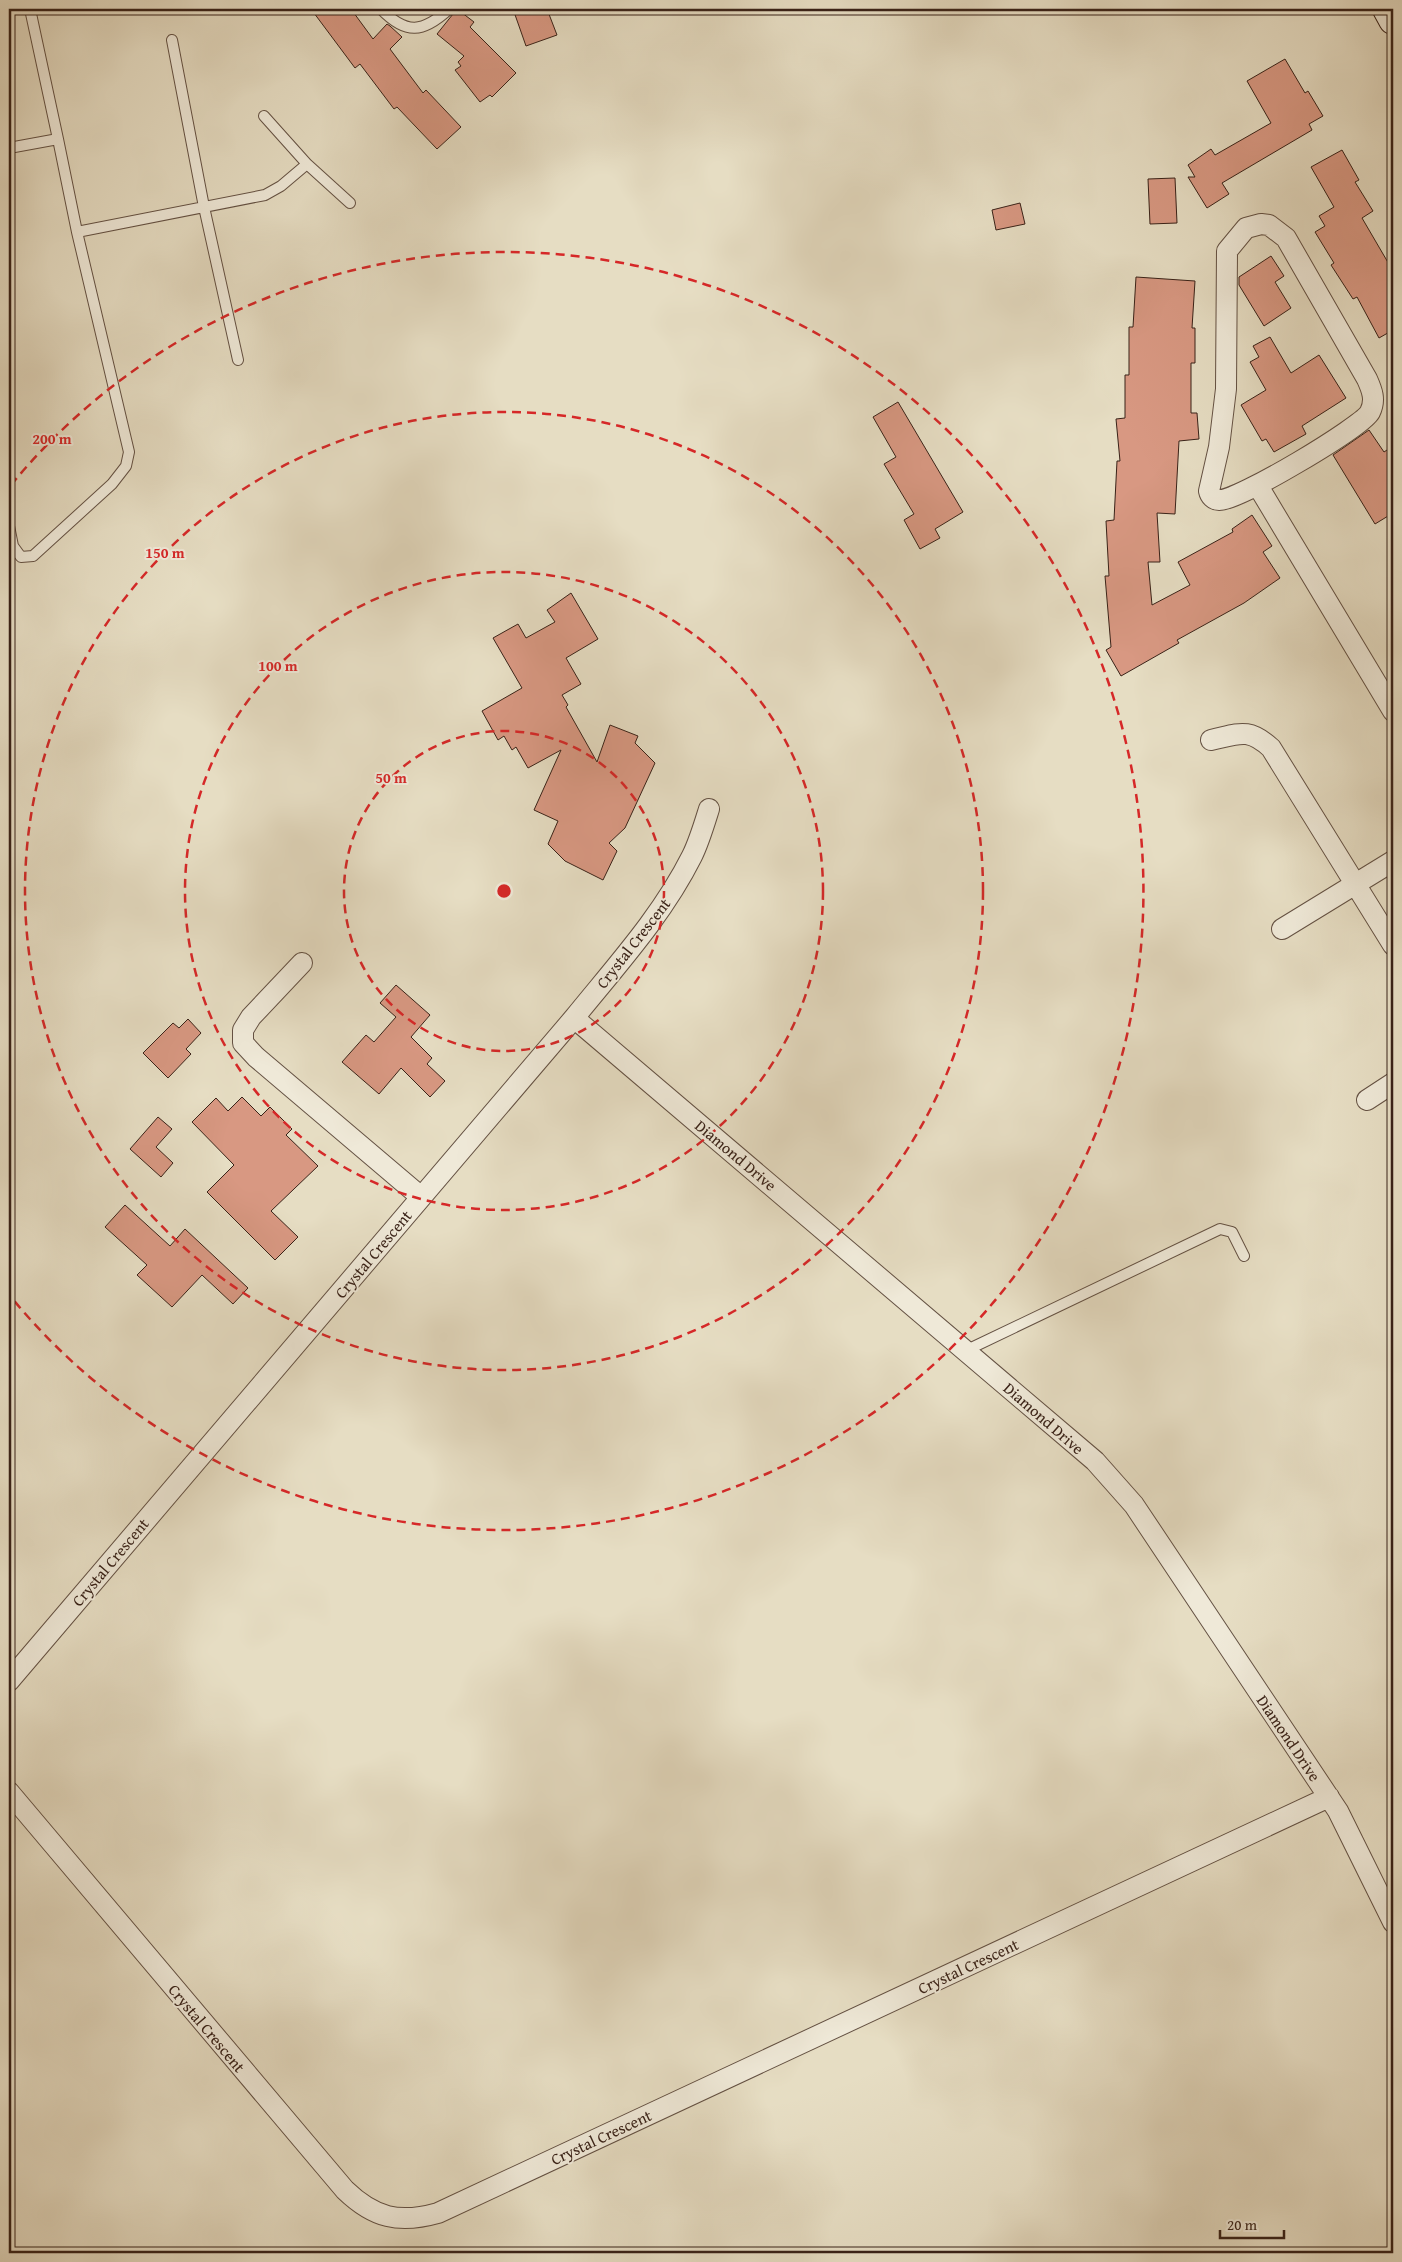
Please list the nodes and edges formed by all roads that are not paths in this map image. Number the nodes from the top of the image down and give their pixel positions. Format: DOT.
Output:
graph roads {
  1 [pos="30,9"];
  2 [pos="381,9"];
  3 [pos="449,9"];
  4 [pos="1387,9"];
  5 [pos="1393,20"];
  6 [pos="172,40"];
  7 [pos="264,116"];
  8 [pos="58,139"];
  9 [pos="9,148"];
  10 [pos="307,164"];
  11 [pos="350,203"];
  12 [pos="204,207"];
  13 [pos="77,232"];
  14 [pos="238,360"];
  15 [pos="1258,486"];
  16 [pos="9,526"];
  17 [pos="1393,711"];
  18 [pos="1211,740"];
  19 [pos="709,809"];
  20 [pos="1393,861"];
  21 [pos="1356,882"];
  22 [pos="1282,929"];
  23 [pos="1393,945"];
  24 [pos="302,963"];
  25 [pos="574,1018"];
  26 [pos="1393,1083"];
  27 [pos="1367,1100"];
  28 [pos="421,1197"];
  29 [pos="1244,1256"];
  30 [pos="967,1350"];
  31 [pos="9,1681"];
  32 [pos="9,1792"];
  33 [pos="1329,1797"];
  34 [pos="1393,1922"];
  1 -- 8 [label="lane"];
  2 -- 3 [label="lane"];
  4 -- 5 [label="street"];
  6 -- 12 [label="lane"];
  7 -- 10 [label="lane"];
  8 -- 9 [label="lane"];
  8 -- 13 [label="lane"];
  10 -- 11 [label="lane"];
  10 -- 12 [label="lane"];
  12 -- 13 [label="lane"];
  12 -- 14 [label="lane"];
  13 -- 16 [label="lane"];
  15 -- 15 [label="street"];
  15 -- 17 [label="street"];
  18 -- 21 [label="street"];
  19 -- 25 [label="street, Crystal Crescent"];
  20 -- 21 [label="street"];
  21 -- 22 [label="street"];
  21 -- 23 [label="street"];
  24 -- 28 [label="street"];
  25 -- 28 [label="street, Crystal Crescent"];
  25 -- 30 [label="street, Diamond Drive"];
  26 -- 27 [label="street"];
  28 -- 31 [label="street, Crystal Crescent"];
  29 -- 30 [label="lane"];
  30 -- 33 [label="street, Diamond Drive"];
  32 -- 33 [label="street, Crystal Crescent"];
  33 -- 34 [label="street, Diamond Drive"];
}
